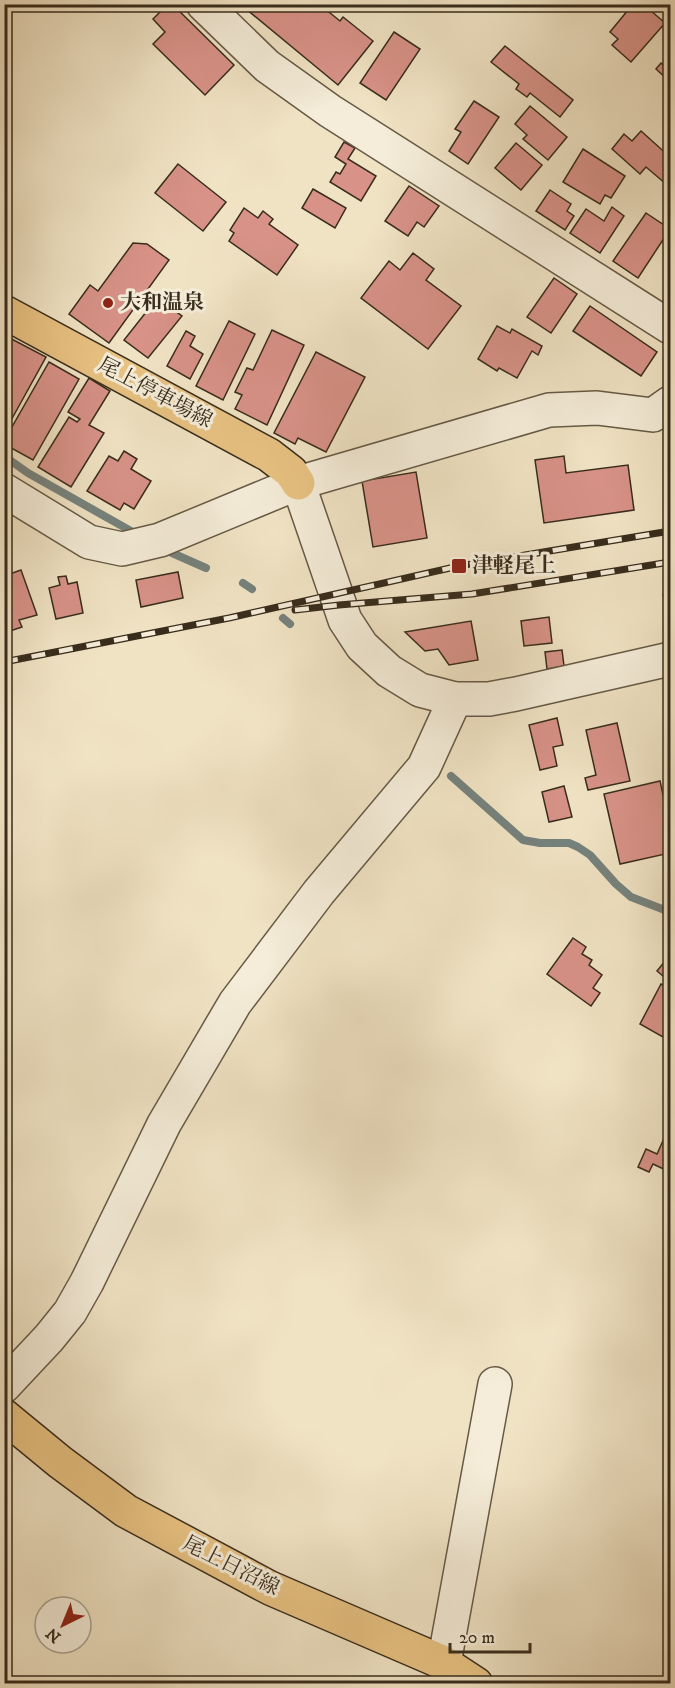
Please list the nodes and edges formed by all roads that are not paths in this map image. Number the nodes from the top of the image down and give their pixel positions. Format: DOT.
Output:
graph roads {
  1 [pos="202,4"];
  2 [pos="4,312"];
  3 [pos="670,327"];
  4 [pos="670,403"];
  5 [pos="298,483"];
  6 [pos="4,490"];
  7 [pos="669,668"];
  8 [pos="455,699"];
  9 [pos="495,1384"];
  10 [pos="4,1386"];
  11 [pos="4,1416"];
  12 [pos="444,1663"];
  13 [pos="476,1683"];
  1 -- 3 [label="street"];
  2 -- 5 [label="main road, 尾上停車場線"];
  4 -- 5 [label="street"];
  5 -- 6 [label="street"];
  5 -- 8 [label="street"];
  7 -- 8 [label="street"];
  8 -- 10 [label="street"];
  9 -- 12 [label="street"];
  11 -- 12 [label="main road, 尾上日沼線"];
  12 -- 13 [label="main road, 尾上日沼線"];
}
